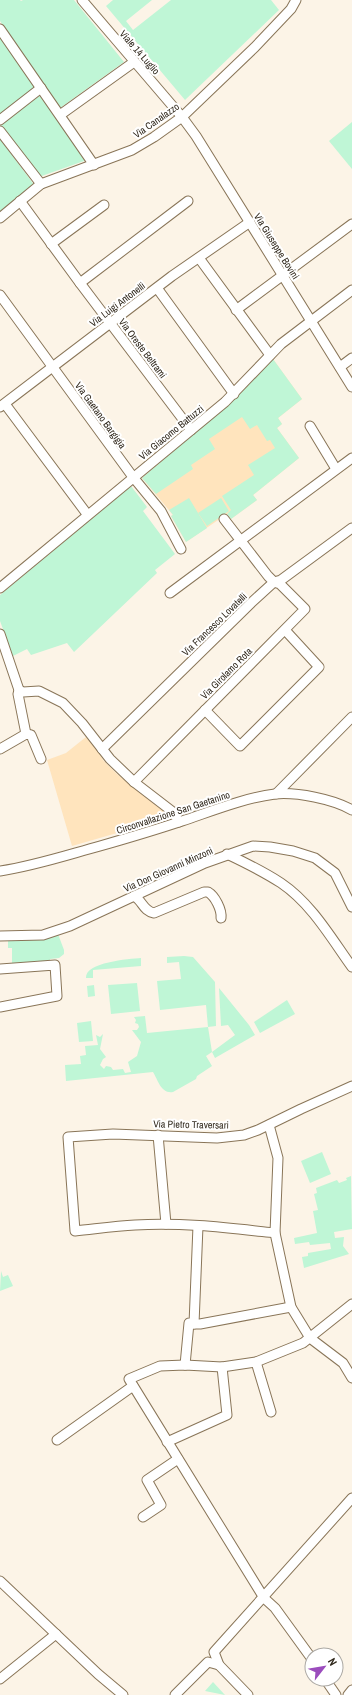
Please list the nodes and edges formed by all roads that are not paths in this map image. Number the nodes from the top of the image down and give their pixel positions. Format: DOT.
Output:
graph roads {
  1 [pos="82,0"];
  2 [pos="296,0"];
  3 [pos="0,29"];
  4 [pos="134,62"];
  5 [pos="41,88"];
  6 [pos="60,115"];
  7 [pos="182,117"];
  8 [pos="0,120"];
  9 [pos="0,131"];
  10 [pos="94,165"];
  11 [pos="41,184"];
  12 [pos="20,201"];
  13 [pos="188,201"];
  14 [pos="104,205"];
  15 [pos="0,218"];
  16 [pos="250,222"];
  17 [pos="352,224"];
  18 [pos="51,244"];
  19 [pos="199,258"];
  20 [pos="283,275"];
  21 [pos="80,283"];
  22 [pos="157,288"];
  23 [pos="352,290"];
  24 [pos="0,295"];
  25 [pos="236,310"];
  26 [pos="312,322"];
  27 [pos="111,323"];
  28 [pos="270,355"];
  29 [pos="352,358"];
  30 [pos="53,367"];
  31 [pos="340,367"];
  32 [pos="352,387"];
  33 [pos="234,394"];
  34 [pos="2,405"];
  35 [pos="310,426"];
  36 [pos="191,430"];
  37 [pos="352,458"];
  38 [pos="336,470"];
  39 [pos="133,478"];
  40 [pos="87,514"];
  41 [pos="224,519"];
  42 [pos="352,528"];
  43 [pos="240,541"];
  44 [pos="181,549"];
  45 [pos="274,582"];
  46 [pos="0,588"];
  47 [pos="170,594"];
  48 [pos="284,630"];
  49 [pos="0,634"];
  50 [pos="19,690"];
  51 [pos="205,710"];
  52 [pos="352,717"];
  53 [pos="26,734"];
  54 [pos="0,749"];
  55 [pos="102,749"];
  56 [pos="42,759"];
  57 [pos="134,782"];
  58 [pos="276,794"];
  59 [pos="350,806"];
  60 [pos="178,822"];
  61 [pos="228,854"];
  62 [pos="0,871"];
  63 [pos="134,896"];
  64 [pos="352,907"];
  65 [pos="221,918"];
  66 [pos="0,936"];
  67 [pos="352,967"];
  68 [pos="0,969"];
  69 [pos="0,1007"];
  70 [pos="351,1090"];
  71 [pos="269,1125"];
  72 [pos="158,1135"];
  73 [pos="166,1224"];
  74 [pos="198,1226"];
  75 [pos="275,1233"];
  76 [pos="352,1304"];
  77 [pos="291,1307"];
  78 [pos="194,1324"];
  79 [pos="310,1338"];
  80 [pos="256,1362"];
  81 [pos="185,1365"];
  82 [pos="222,1367"];
  83 [pos="352,1378"];
  84 [pos="131,1382"];
  85 [pos="271,1412"];
  86 [pos="57,1440"];
  87 [pos="167,1442"];
  88 [pos="178,1459"];
  89 [pos="352,1498"];
  90 [pos="143,1516"];
  91 [pos="0,1581"];
  92 [pos="264,1598"];
  93 [pos="56,1634"];
  94 [pos="304,1648"];
  95 [pos="219,1665"];
  96 [pos="0,1678"];
  97 [pos="352,1690"];
  98 [pos="123,1695"];
  99 [pos="175,1695"];
  100 [pos="248,1695"];
  101 [pos="348,1695"];
  1 -- 4 [label="street, Viale 14 Luglio"];
  2 -- 7 [label="street, Via Canalazzo"];
  3 -- 5 [label="street"];
  4 -- 6 [label="street"];
  4 -- 7 [label="street, Viale 14 Luglio"];
  5 -- 6 [label="street"];
  5 -- 8 [label="street"];
  6 -- 10 [label="street"];
  7 -- 10 [label="street, Via Canalazzo"];
  7 -- 16 [label="street, Via Giuseppe Bovini"];
  9 -- 11 [label="street"];
  10 -- 11 [label="street, Via Canalazzo"];
  11 -- 12 [label="street, Via Canalazzo"];
  12 -- 15 [label="street, Via Canalazzo"];
  12 -- 18 [label="street, Via Oreste Beltrami"];
  13 -- 21 [label="street"];
  14 -- 18 [label="street"];
  16 -- 19 [label="street, Via Luigi Antonelli"];
  16 -- 20 [label="street, Via Giuseppe Bovini"];
  17 -- 20 [label="street"];
  18 -- 21 [label="street, Via Oreste Beltrami"];
  19 -- 22 [label="street, Via Luigi Antonelli"];
  19 -- 25 [label="street"];
  20 -- 25 [label="street"];
  20 -- 26 [label="street, Via Giuseppe Bovini"];
  21 -- 27 [label="street, Via Oreste Beltrami"];
  22 -- 27 [label="street, Via Luigi Antonelli"];
  22 -- 33 [label="street"];
  23 -- 26 [label="street, Via Giacomo Battuzzi"];
  24 -- 30 [label="street, Via Gaetano Bargigia"];
  25 -- 28 [label="street"];
  26 -- 28 [label="street, Via Giacomo Battuzzi"];
  26 -- 31 [label="street, Via Giuseppe Bovini"];
  27 -- 30 [label="street, Via Luigi Antonelli"];
  27 -- 36 [label="street, Via Oreste Beltrami"];
  28 -- 33 [label="street, Via Giacomo Battuzzi"];
  29 -- 31 [label="street"];
  30 -- 34 [label="street, Via Luigi Antonelli"];
  30 -- 39 [label="street, Via Gaetano Bargigia"];
  31 -- 32 [label="street, Via Giuseppe Bovini"];
  33 -- 36 [label="street, Via Giacomo Battuzzi"];
  34 -- 40 [label="street"];
  35 -- 38 [label="street"];
  36 -- 39 [label="street, Via Giacomo Battuzzi"];
  37 -- 38 [label="street"];
  38 -- 43 [label="street"];
  39 -- 40 [label="street, Via Giacomo Battuzzi"];
  39 -- 44 [label="street, Via Gaetano Bargigia"];
  40 -- 46 [label="street, Via Giacomo Battuzzi"];
  41 -- 43 [label="street"];
  42 -- 45 [label="street, Via Francesco Lovatelli"];
  43 -- 45 [label="street"];
  43 -- 47 [label="street"];
  45 -- 48 [label="street, Via Girolamo Rota"];
  45 -- 55 [label="street, Via Francesco Lovatelli"];
  48 -- 51 [label="street, Via Girolamo Rota"];
  48 -- 51 [label="street"];
  49 -- 50 [label="street"];
  50 -- 53 [label="street"];
  50 -- 55 [label="street"];
  51 -- 57 [label="street, Via Girolamo Rota"];
  52 -- 58 [label="street"];
  53 -- 54 [label="street"];
  53 -- 56 [label="street"];
  55 -- 57 [label="street"];
  57 -- 60 [label="street"];
  58 -- 59 [label="street, Circonvallazione San Gaetanino"];
  58 -- 60 [label="street, Circonvallazione San Gaetanino"];
  60 -- 62 [label="street, Circonvallazione San Gaetanino"];
  61 -- 63 [label="street, Via Don Giovanni Minzoni"];
  61 -- 64 [label="street"];
  61 -- 67 [label="street, Via Don Giovanni Minzoni"];
  63 -- 65 [label="street"];
  63 -- 66 [label="street, Via Don Giovanni Minzoni"];
  68 -- 69 [label="street"];
  70 -- 71 [label="street, Via Pietro Traversari"];
  71 -- 72 [label="street, Via Pietro Traversari"];
  71 -- 75 [label="street"];
  72 -- 73 [label="street"];
  72 -- 73 [label="street, Via Pietro Traversari"];
  73 -- 74 [label="street"];
  74 -- 75 [label="street"];
  74 -- 78 [label="street"];
  75 -- 77 [label="street"];
  76 -- 79 [label="street"];
  77 -- 78 [label="street"];
  77 -- 79 [label="street"];
  78 -- 81 [label="street"];
  79 -- 80 [label="street"];
  79 -- 83 [label="street"];
  80 -- 82 [label="street"];
  80 -- 85 [label="street"];
  81 -- 82 [label="street"];
  81 -- 84 [label="street"];
  82 -- 87 [label="street"];
  84 -- 86 [label="street"];
  84 -- 87 [label="street"];
  87 -- 88 [label="street"];
  88 -- 90 [label="street"];
  88 -- 92 [label="street"];
  89 -- 92 [label="street"];
  91 -- 93 [label="street"];
  92 -- 94 [label="street"];
  92 -- 95 [label="street"];
  93 -- 96 [label="street"];
  93 -- 98 [label="street"];
  95 -- 99 [label="street"];
  95 -- 100 [label="street"];
  97 -- 101 [label="street"];
}
